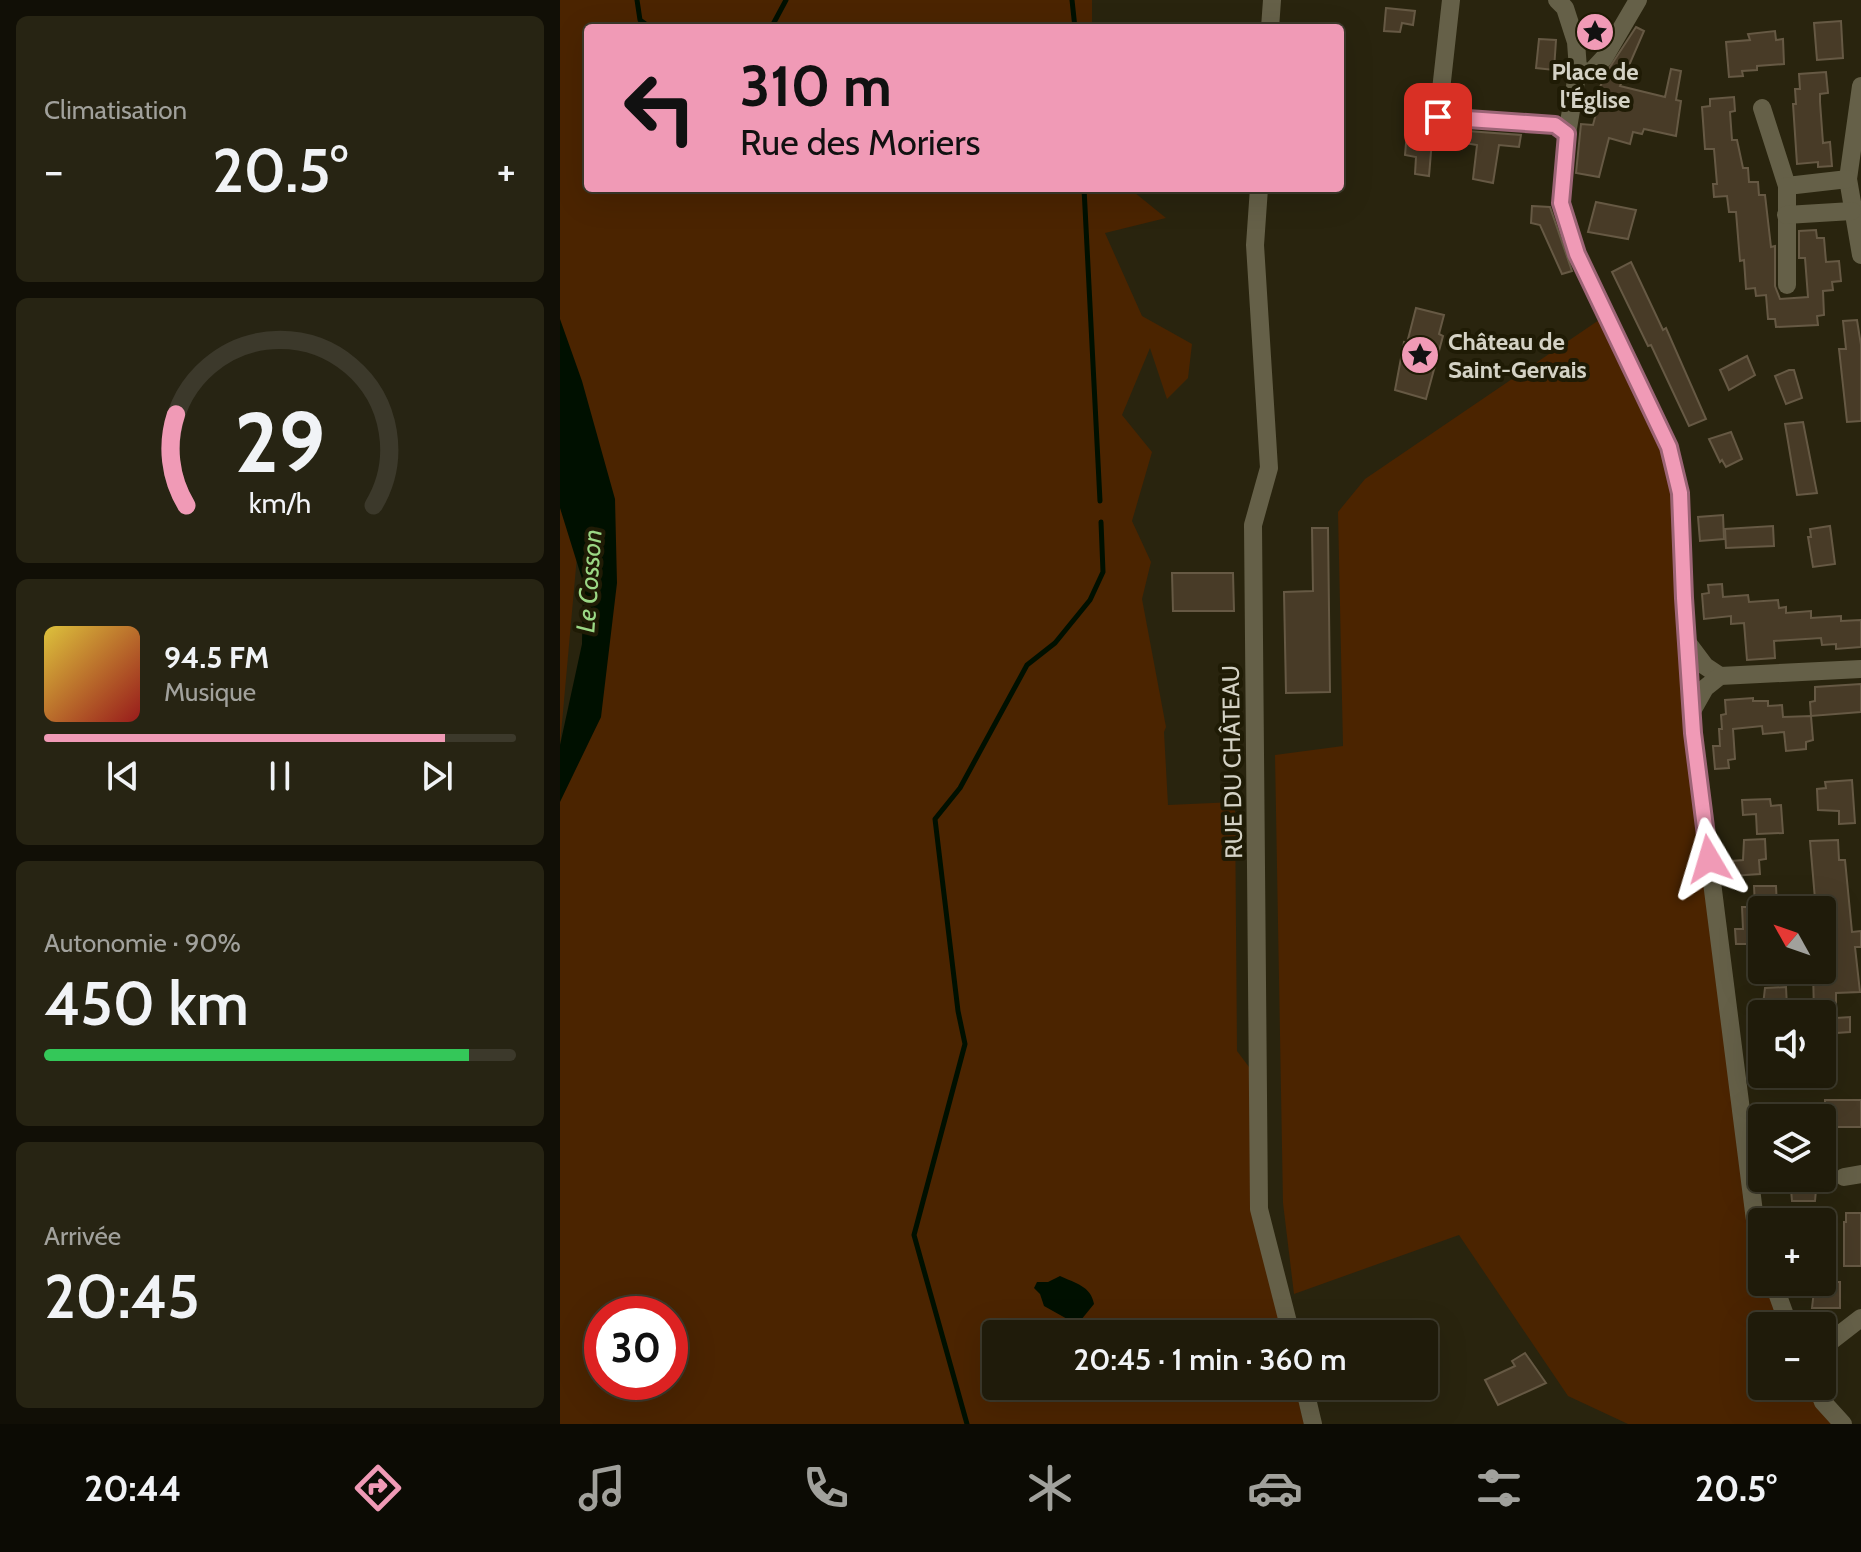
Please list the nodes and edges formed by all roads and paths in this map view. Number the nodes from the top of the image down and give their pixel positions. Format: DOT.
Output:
graph roads {
  1 [pos="1272,0"];
  2 [pos="1451,0"];
  3 [pos="1557,0"];
  4 [pos="1638,0"];
  5 [pos="1270,24"];
  6 [pos="1578,69"];
  7 [pos="1861,86"];
  8 [pos="1762,108"];
  9 [pos="1567,134"];
  10 [pos="1848,179"];
  11 [pos="1787,186"];
  12 [pos="1259,192"];
  13 [pos="1852,211"];
  14 [pos="1786,215"];
  15 [pos="1861,255"];
  16 [pos="1787,285"];
  17 [pos="1687,642"];
  18 [pos="1861,669"];
  19 [pos="1720,676"];
  20 [pos="1692,711"];
  21 [pos="1755,1208"];
  22 [pos="1861,1318"];
  23 [pos="1287,1320"];
  24 [pos="1836,1337"];
  25 [pos="1307,1400"];
  26 [pos="1822,1400"];
  27 [pos="1313,1424"];
  28 [pos="1843,1424"];
  1 -- 5 [label="street"];
  2 -- 9 [label="street"];
  3 -- 6 [label="street"];
  4 -- 6 [label="street"];
  6 -- 9 [label="street"];
  7 -- 10 [label="street"];
  8 -- 11 [label="street"];
  9 -- 17 [label="street"];
  10 -- 11 [label="street"];
  10 -- 13 [label="street"];
  11 -- 14 [label="street"];
  12 -- 23 [label="street, RUE DU CHÂTEAU"];
  13 -- 14 [label="street"];
  13 -- 15 [label="street"];
  14 -- 16 [label="street"];
  17 -- 19 [label="street"];
  17 -- 20 [label="street"];
  18 -- 19 [label="street"];
  19 -- 20 [label="street"];
  20 -- 21 [label="street"];
  22 -- 24 [label="street"];
  25 -- 27 [label="street"];
  26 -- 28 [label="street"];
}
